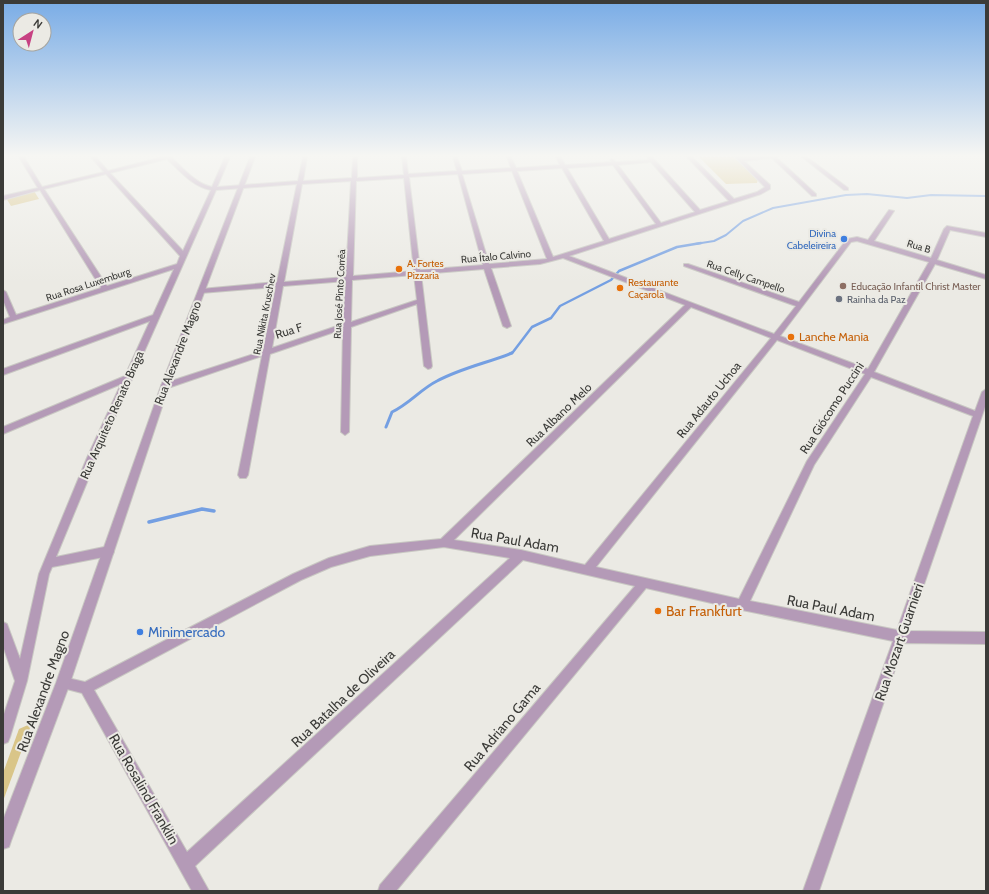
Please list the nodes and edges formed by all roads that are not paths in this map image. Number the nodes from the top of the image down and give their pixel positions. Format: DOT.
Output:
graph roads {
  1 [pos="46,199"];
  2 [pos="131,199"];
  3 [pos="209,199"];
  4 [pos="235,199"];
  5 [pos="296,199"];
  6 [pos="353,199"];
  7 [pos="409,199"];
  8 [pos="466,199"];
  9 [pos="526,199"];
  10 [pos="583,199"];
  11 [pos="641,199"];
  12 [pos="686,199"];
  13 [pos="730,199"];
  14 [pos="740,199"];
  15 [pos="732,201"];
  16 [pos="891,211"];
  17 [pos="698,212"];
  18 [pos="660,225"];
  19 [pos="986,235"];
  20 [pos="608,242"];
  21 [pos="847,242"];
  22 [pos="870,242"];
  23 [pos="183,255"];
  24 [pos="562,256"];
  25 [pos="551,260"];
  26 [pos="933,261"];
  27 [pos="179,265"];
  28 [pos="686,266"];
  29 [pos="487,267"];
  30 [pos="417,272"];
  31 [pos="986,277"];
  32 [pos="350,278"];
  33 [pos="280,284"];
  34 [pos="105,289"];
  35 [pos="201,291"];
  36 [pos="3,292"];
  37 [pos="421,301"];
  38 [pos="689,305"];
  39 [pos="800,306"];
  40 [pos="157,316"];
  41 [pos="14,318"];
  42 [pos="3,322"];
  43 [pos="347,326"];
  44 [pos="507,326"];
  45 [pos="774,338"];
  46 [pos="268,351"];
  47 [pos="428,366"];
  48 [pos="3,372"];
  49 [pos="869,374"];
  50 [pos="128,378"];
  51 [pos="165,386"];
  52 [pos="986,392"];
  53 [pos="978,415"];
  54 [pos="3,430"];
  55 [pos="345,432"];
  56 [pos="243,475"];
  57 [pos="444,543"];
  58 [pos="109,551"];
  59 [pos="521,555"];
  60 [pos="49,563"];
  61 [pos="587,570"];
  62 [pos="643,584"];
  63 [pos="742,606"];
  64 [pos="3,628"];
  65 [pos="902,637"];
  66 [pos="986,638"];
  67 [pos="21,680"];
  68 [pos="63,682"];
  69 [pos="86,688"];
  70 [pos="6,722"];
  71 [pos="3,737"];
  72 [pos="3,841"];
  73 [pos="186,864"];
  74 [pos="201,891"];
  75 [pos="386,891"];
  76 [pos="811,891"];
  1 -- 34 [label="street"];
  2 -- 23 [label="street"];
  3 -- 23 [label="street, Rua Arquiteto Renato Braga"];
  4 -- 35 [label="street, Rua Alexandre Magno"];
  5 -- 33 [label="street, Rua Nikita Kruschev"];
  6 -- 32 [label="street, Rua José Pinto Corrêa"];
  7 -- 30 [label="street"];
  8 -- 29 [label="street"];
  9 -- 25 [label="street"];
  10 -- 20 [label="street"];
  11 -- 18 [label="street"];
  12 -- 17 [label="street"];
  13 -- 15 [label="street"];
  14 -- 15 [label="street, Rua Ítalo Calvino"];
  15 -- 17 [label="street, Rua Ítalo Calvino"];
  16 -- 22 [label="street"];
  17 -- 18 [label="street, Rua Ítalo Calvino"];
  18 -- 20 [label="street, Rua Ítalo Calvino"];
  19 -- 26 [label="street, Rua Giócomo Puccini"];
  20 -- 24 [label="street, Rua Ítalo Calvino"];
  21 -- 22 [label="street, Rua B"];
  21 -- 39 [label="street, Rua Adauto Uchoa"];
  22 -- 26 [label="street, Rua B"];
  23 -- 27 [label="street, Rua Arquiteto Renato Braga"];
  24 -- 25 [label="street, Rua Ítalo Calvino"];
  24 -- 38 [label="street"];
  25 -- 29 [label="street, Rua Ítalo Calvino"];
  26 -- 31 [label="street, Rua B"];
  26 -- 49 [label="street, Rua Giócomo Puccini"];
  27 -- 34 [label="street, Rua Rosa Luxemburg"];
  27 -- 40 [label="street, Rua Arquiteto Renato Braga"];
  28 -- 39 [label="street, Rua Celly Campello"];
  29 -- 30 [label="street, Rua Ítalo Calvino"];
  29 -- 44 [label="street"];
  30 -- 32 [label="street, Rua Ítalo Calvino"];
  30 -- 37 [label="street"];
  32 -- 33 [label="street, Rua Ítalo Calvino"];
  32 -- 43 [label="street, Rua José Pinto Corrêa"];
  33 -- 35 [label="street, Rua Ítalo Calvino"];
  33 -- 46 [label="street, Rua Nikita Kruschev"];
  34 -- 41 [label="street, Rua Rosa Luxemburg"];
  35 -- 51 [label="street, Rua Alexandre Magno"];
  36 -- 41 [label="street"];
  37 -- 43 [label="street, Rua F"];
  37 -- 47 [label="street"];
  38 -- 45 [label="street"];
  38 -- 57 [label="street, Rua Albano Melo"];
  39 -- 45 [label="street, Rua Adauto Uchoa"];
  40 -- 48 [label="street"];
  40 -- 50 [label="street, Rua Arquiteto Renato Braga"];
  41 -- 42 [label="street, Rua Rosa Luxemburg"];
  43 -- 46 [label="street, Rua F"];
  43 -- 55 [label="street, Rua José Pinto Corrêa"];
  45 -- 49 [label="street"];
  45 -- 61 [label="street, Rua Adauto Uchoa"];
  46 -- 51 [label="street, Rua F"];
  46 -- 56 [label="street, Rua Nikita Kruschev"];
  49 -- 53 [label="street"];
  49 -- 63 [label="street, Rua Giócomo Puccini"];
  50 -- 54 [label="street"];
  50 -- 60 [label="street, Rua Arquiteto Renato Braga"];
  51 -- 58 [label="street, Rua Alexandre Magno"];
  52 -- 53 [label="street, Rua Mozart Guarnieri"];
  53 -- 65 [label="street, Rua Mozart Guarnieri"];
  57 -- 59 [label="street, Rua Paul Adam"];
  57 -- 69 [label="street, Rua Paul Adam"];
  58 -- 60 [label="street"];
  58 -- 68 [label="street, Rua Alexandre Magno"];
  59 -- 61 [label="street, Rua Paul Adam"];
  59 -- 73 [label="street, Rua Batalha de Oliveira"];
  60 -- 67 [label="street, Rua Arquiteto Renato Braga"];
  61 -- 62 [label="street, Rua Paul Adam"];
  62 -- 63 [label="street, Rua Paul Adam"];
  62 -- 75 [label="street, Rua Adriano Gama"];
  63 -- 65 [label="street, Rua Paul Adam"];
  64 -- 67 [label="street"];
  65 -- 66 [label="street, Rua Paul Adam"];
  65 -- 76 [label="street, Rua Mozart Guarnieri"];
  67 -- 70 [label="street, Rua Arquiteto Renato Braga"];
  68 -- 69 [label="street"];
  68 -- 72 [label="street, Rua Alexandre Magno"];
  69 -- 73 [label="street, Rua Rosalind Franklin"];
  70 -- 71 [label="street"];
  73 -- 74 [label="street, Rua Rosalind Franklin"];
}
